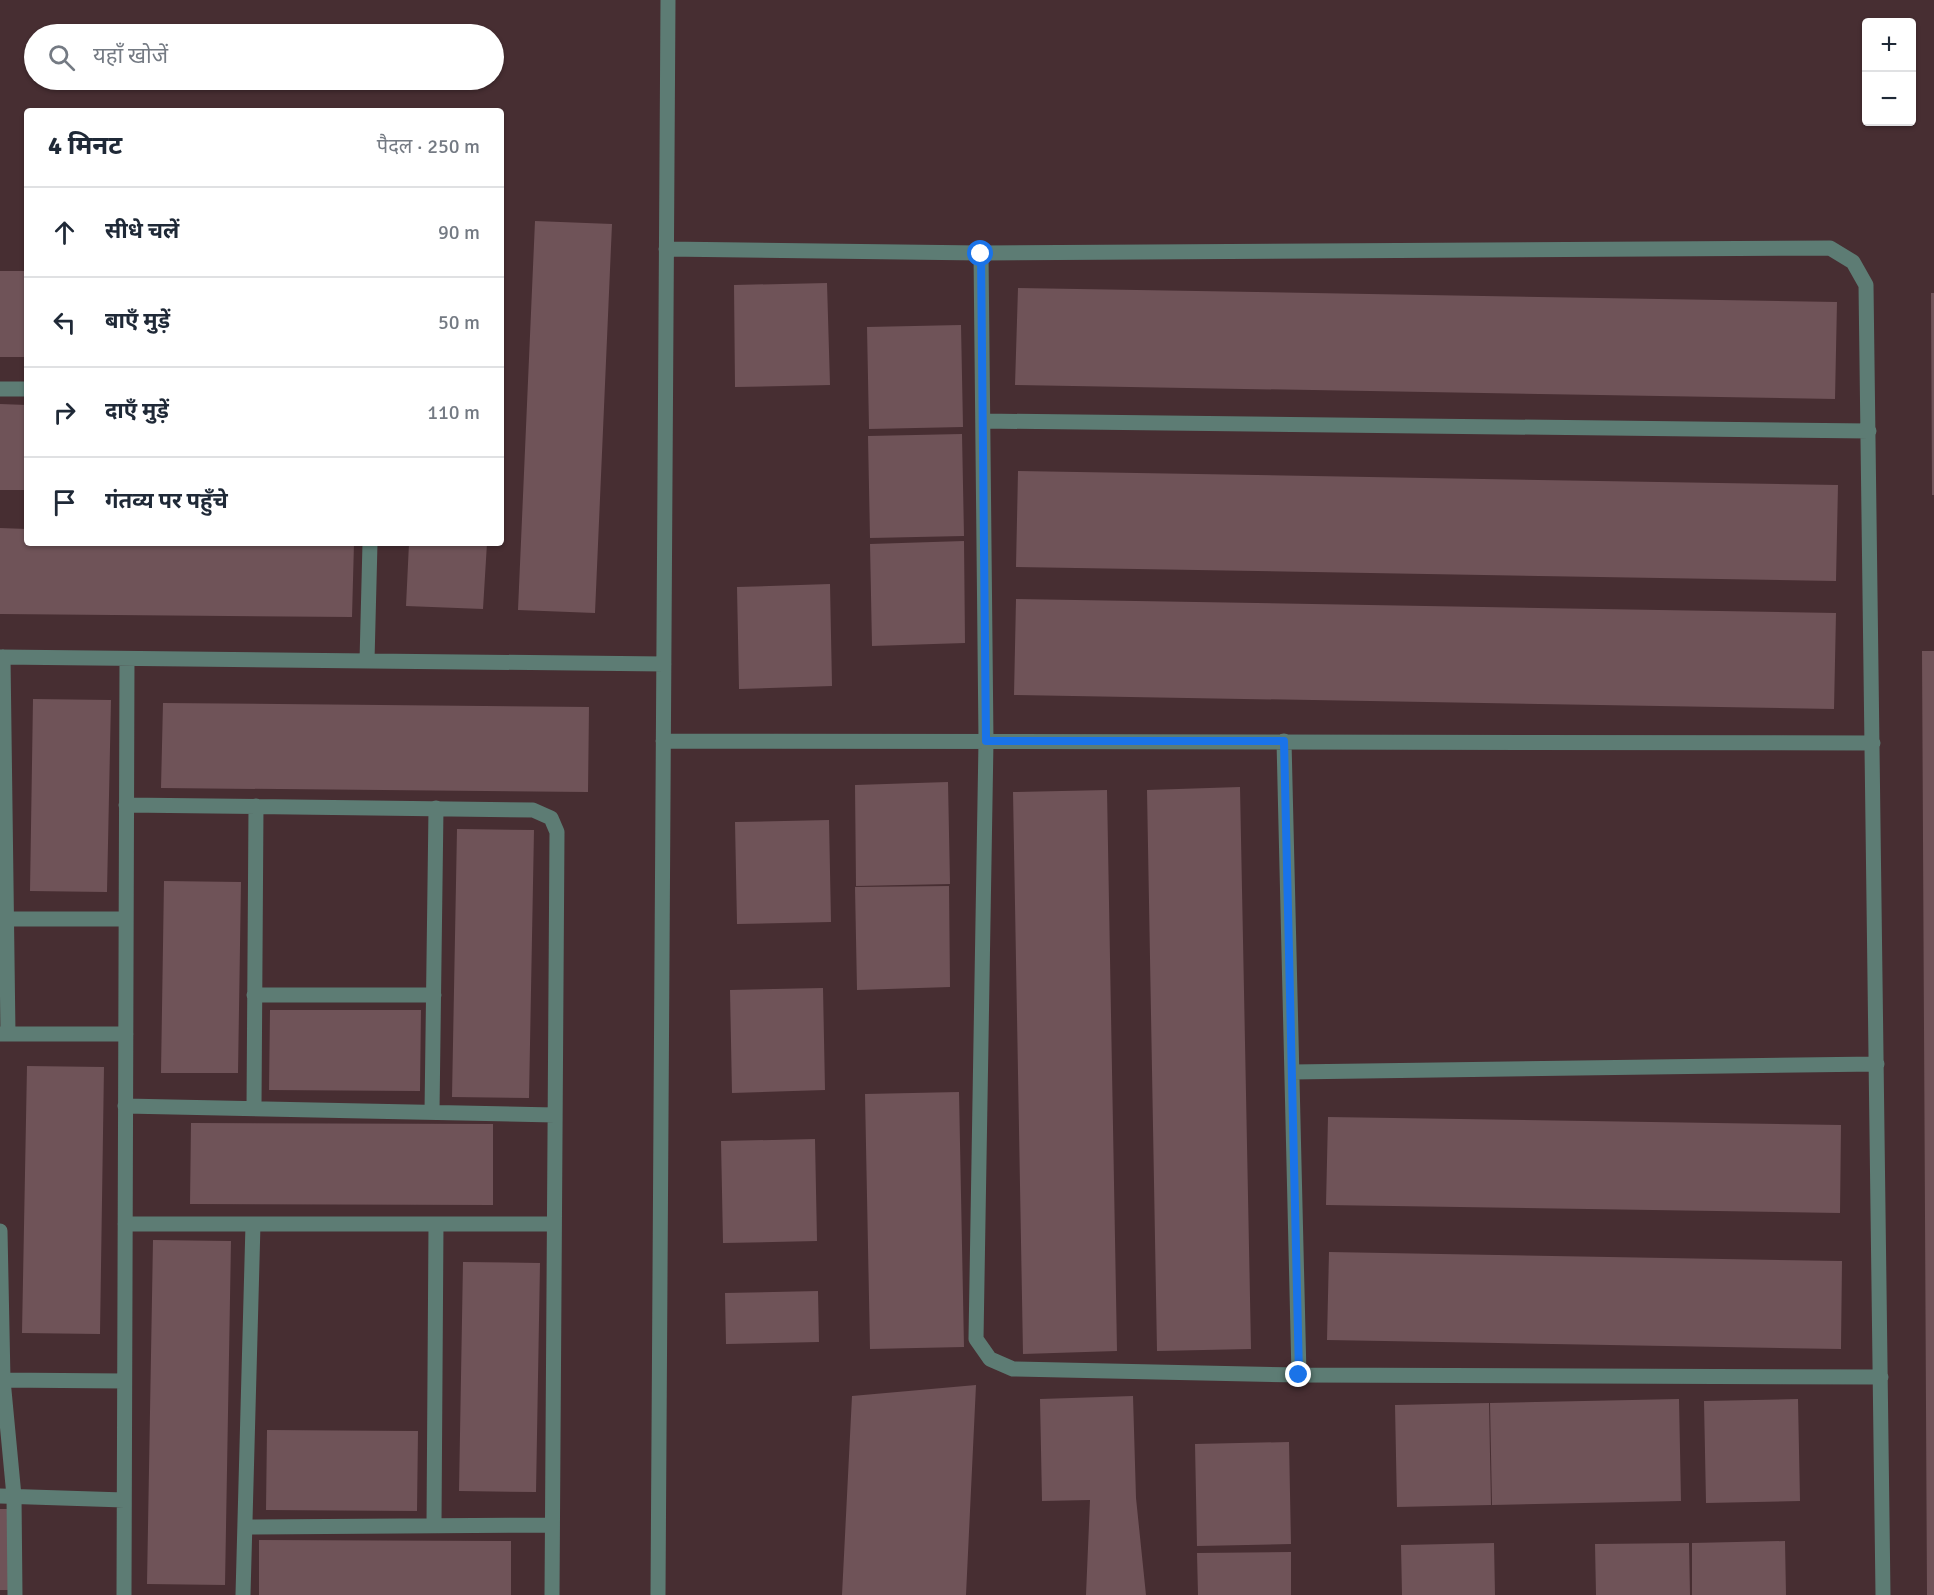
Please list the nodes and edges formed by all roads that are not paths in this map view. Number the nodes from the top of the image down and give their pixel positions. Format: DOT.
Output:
graph roads {
  1 [pos="668,0"];
  2 [pos="666,249"];
  3 [pos="981,254"];
  4 [pos="0,389"];
  5 [pos="24,389"];
  6 [pos="983,421"];
  7 [pos="1869,431"];
  8 [pos="370,546"];
  9 [pos="1,657"];
  10 [pos="127,659"];
  11 [pos="367,661"];
  12 [pos="664,664"];
  13 [pos="663,741"];
  14 [pos="986,741"];
  15 [pos="1284,741"];
  16 [pos="1873,743"];
  17 [pos="2,800"];
  18 [pos="126,805"];
  19 [pos="256,806"];
  20 [pos="436,808"];
  21 [pos="3,919"];
  22 [pos="126,919"];
  23 [pos="254,995"];
  24 [pos="434,995"];
  25 [pos="4,1034"];
  26 [pos="126,1034"];
  27 [pos="1877,1064"];
  28 [pos="1292,1072"];
  29 [pos="125,1106"];
  30 [pos="254,1108"];
  31 [pos="432,1112"];
  32 [pos="555,1115"];
  33 [pos="125,1224"];
  34 [pos="253,1224"];
  35 [pos="436,1224"];
  36 [pos="554,1224"];
  37 [pos="0,1231"];
  38 [pos="0,1265"];
  39 [pos="1299,1375"];
  40 [pos="1881,1377"];
  41 [pos="1,1380"];
  42 [pos="124,1381"];
  43 [pos="7,1496"];
  44 [pos="124,1500"];
  45 [pos="434,1525"];
  46 [pos="552,1525"];
  47 [pos="245,1527"];
  48 [pos="15,1595"];
  49 [pos="124,1595"];
  50 [pos="243,1595"];
  51 [pos="552,1595"];
  52 [pos="658,1595"];
  53 [pos="1883,1595"];
  1 -- 2 [label="street"];
  2 -- 3 [label="street"];
  2 -- 12 [label="street"];
  3 -- 6 [label="street"];
  3 -- 7 [label="street"];
  4 -- 5 [label="street"];
  6 -- 7 [label="street"];
  6 -- 14 [label="street"];
  7 -- 16 [label="street"];
  8 -- 11 [label="street"];
  9 -- 10 [label="street"];
  9 -- 17 [label="street"];
  10 -- 11 [label="street"];
  10 -- 18 [label="street"];
  11 -- 12 [label="street"];
  12 -- 13 [label="street"];
  13 -- 14 [label="street"];
  13 -- 52 [label="street"];
  14 -- 15 [label="street"];
  14 -- 39 [label="street"];
  15 -- 16 [label="street"];
  15 -- 28 [label="street"];
  16 -- 27 [label="street"];
  17 -- 21 [label="street"];
  18 -- 19 [label="street"];
  18 -- 22 [label="street"];
  19 -- 20 [label="street"];
  19 -- 23 [label="street"];
  20 -- 24 [label="street"];
  20 -- 32 [label="street"];
  21 -- 22 [label="street"];
  21 -- 25 [label="street"];
  22 -- 26 [label="street"];
  23 -- 24 [label="street"];
  23 -- 30 [label="street"];
  24 -- 31 [label="street"];
  25 -- 26 [label="street"];
  26 -- 29 [label="street"];
  27 -- 28 [label="street"];
  27 -- 40 [label="street"];
  28 -- 39 [label="street"];
  29 -- 30 [label="street"];
  29 -- 33 [label="street"];
  30 -- 31 [label="street"];
  31 -- 32 [label="street"];
  32 -- 36 [label="street"];
  33 -- 34 [label="street"];
  33 -- 42 [label="street"];
  34 -- 35 [label="street"];
  34 -- 47 [label="street"];
  35 -- 36 [label="street"];
  35 -- 45 [label="street"];
  36 -- 46 [label="street"];
  37 -- 38 [label="street"];
  38 -- 41 [label="street"];
  39 -- 40 [label="street"];
  40 -- 53 [label="street"];
  41 -- 42 [label="street"];
  41 -- 43 [label="street"];
  42 -- 44 [label="street"];
  43 -- 44 [label="street"];
  43 -- 48 [label="street"];
  44 -- 49 [label="street"];
  45 -- 46 [label="street"];
  45 -- 47 [label="street"];
  46 -- 51 [label="street"];
  47 -- 50 [label="street"];
}
